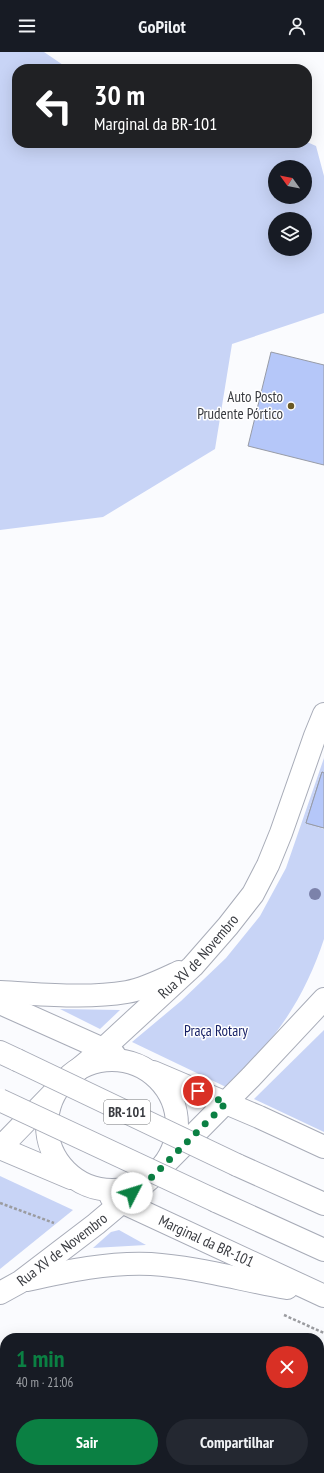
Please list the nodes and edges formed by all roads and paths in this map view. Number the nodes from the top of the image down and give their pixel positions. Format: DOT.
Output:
graph roads {
  1 [pos="324,714"];
  2 [pos="193,966"];
  3 [pos="0,992"];
  4 [pos="324,998"];
  5 [pos="0,1003"];
  6 [pos="103,1049"];
  7 [pos="8,1056"];
  8 [pos="143,1068"];
  9 [pos="68,1078"];
  10 [pos="0,1100"];
  11 [pos="226,1103"];
  12 [pos="324,1147"];
  13 [pos="0,1148"];
  14 [pos="153,1176"];
  15 [pos="88,1186"];
  16 [pos="122,1202"];
  17 [pos="324,1204"];
  18 [pos="324,1250"];
  19 [pos="20,1282"];
  20 [pos="0,1293"];
  21 [pos="321,1295"];
  1 -- 2 [label="main road, Rua XV de Novembro"];
  2 -- 3 [label="main road"];
  2 -- 6 [label="main road, Rua XV de Novembro"];
  4 -- 11 [label="main road, Rua XV de Novembro"];
  5 -- 6 [label="main road"];
  6 -- 8 [label="main road"];
  6 -- 9 [label="main road, Rua XV de Novembro"];
  7 -- 17 [label="main road, BR-101, bridge"];
  8 -- 9 [label="main road"];
  8 -- 11 [label="main road"];
  8 -- 14 [label="main road"];
  9 -- 13 [label="main road, Rua XV de Novembro"];
  9 -- 15 [label="main road"];
  10 -- 18 [label="main road, BR-101, bridge"];
  11 -- 12 [label="main road"];
  11 -- 14 [label="main road, Rua XV de Novembro"];
  13 -- 15 [label="main road, Marginal da BR-101"];
  14 -- 15 [label="main road"];
  14 -- 16 [label="main road, Rua XV de Novembro"];
  15 -- 16 [label="main road, Marginal da BR-101"];
  16 -- 19 [label="main road, Rua XV de Novembro"];
  16 -- 21 [label="main road, Marginal da BR-101"];
  19 -- 20 [label="main road, Rua XV de Novembro"];
  19 -- 21 [label="main road"];
}
